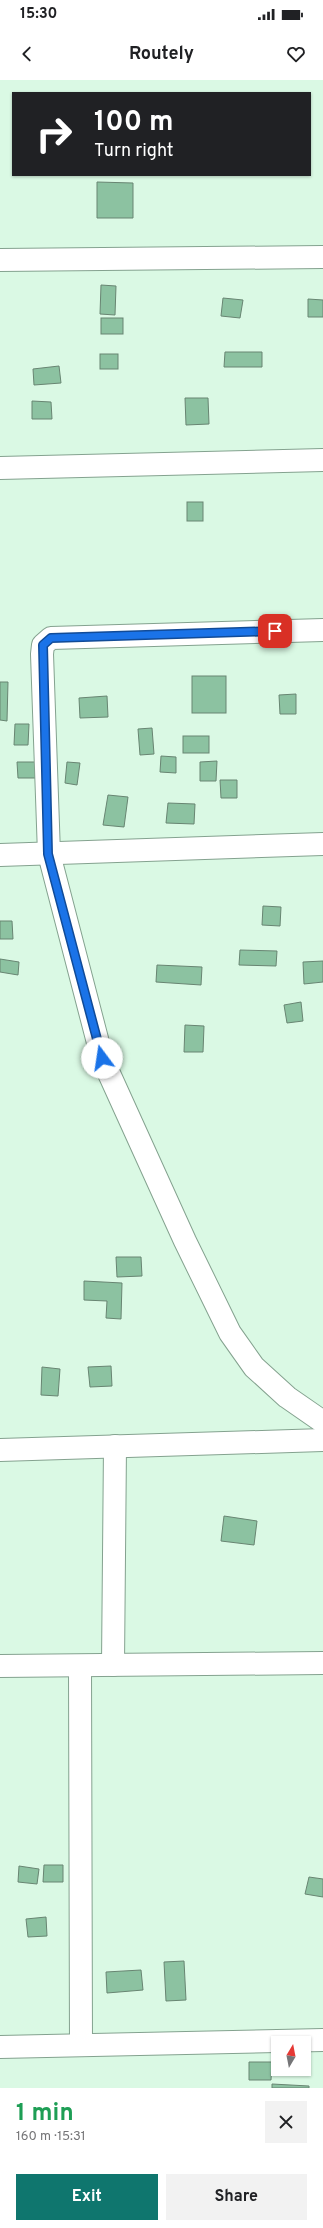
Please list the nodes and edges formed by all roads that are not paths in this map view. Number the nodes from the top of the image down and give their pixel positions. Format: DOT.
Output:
graph roads {
  1 [pos="323,257"];
  2 [pos="0,260"];
  3 [pos="323,460"];
  4 [pos="0,468"];
  5 [pos="323,630"];
  6 [pos="323,844"];
  7 [pos="48,854"];
  8 [pos="0,855"];
  9 [pos="323,1422"];
  10 [pos="323,1440"];
  11 [pos="115,1446"];
  12 [pos="0,1450"];
  13 [pos="323,1663"];
  14 [pos="113,1665"];
  15 [pos="0,1666"];
  16 [pos="80,1666"];
  17 [pos="323,2040"];
  18 [pos="81,2045"];
  19 [pos="0,2047"];
  1 -- 2 [label="street"];
  3 -- 4 [label="street"];
  5 -- 7 [label="street"];
  6 -- 7 [label="street"];
  7 -- 8 [label="street"];
  7 -- 9 [label="street"];
  10 -- 11 [label="street"];
  11 -- 12 [label="street"];
  11 -- 14 [label="street"];
  13 -- 14 [label="street"];
  14 -- 16 [label="street"];
  15 -- 16 [label="street"];
  16 -- 18 [label="street"];
  17 -- 18 [label="street"];
  18 -- 19 [label="street"];
}
